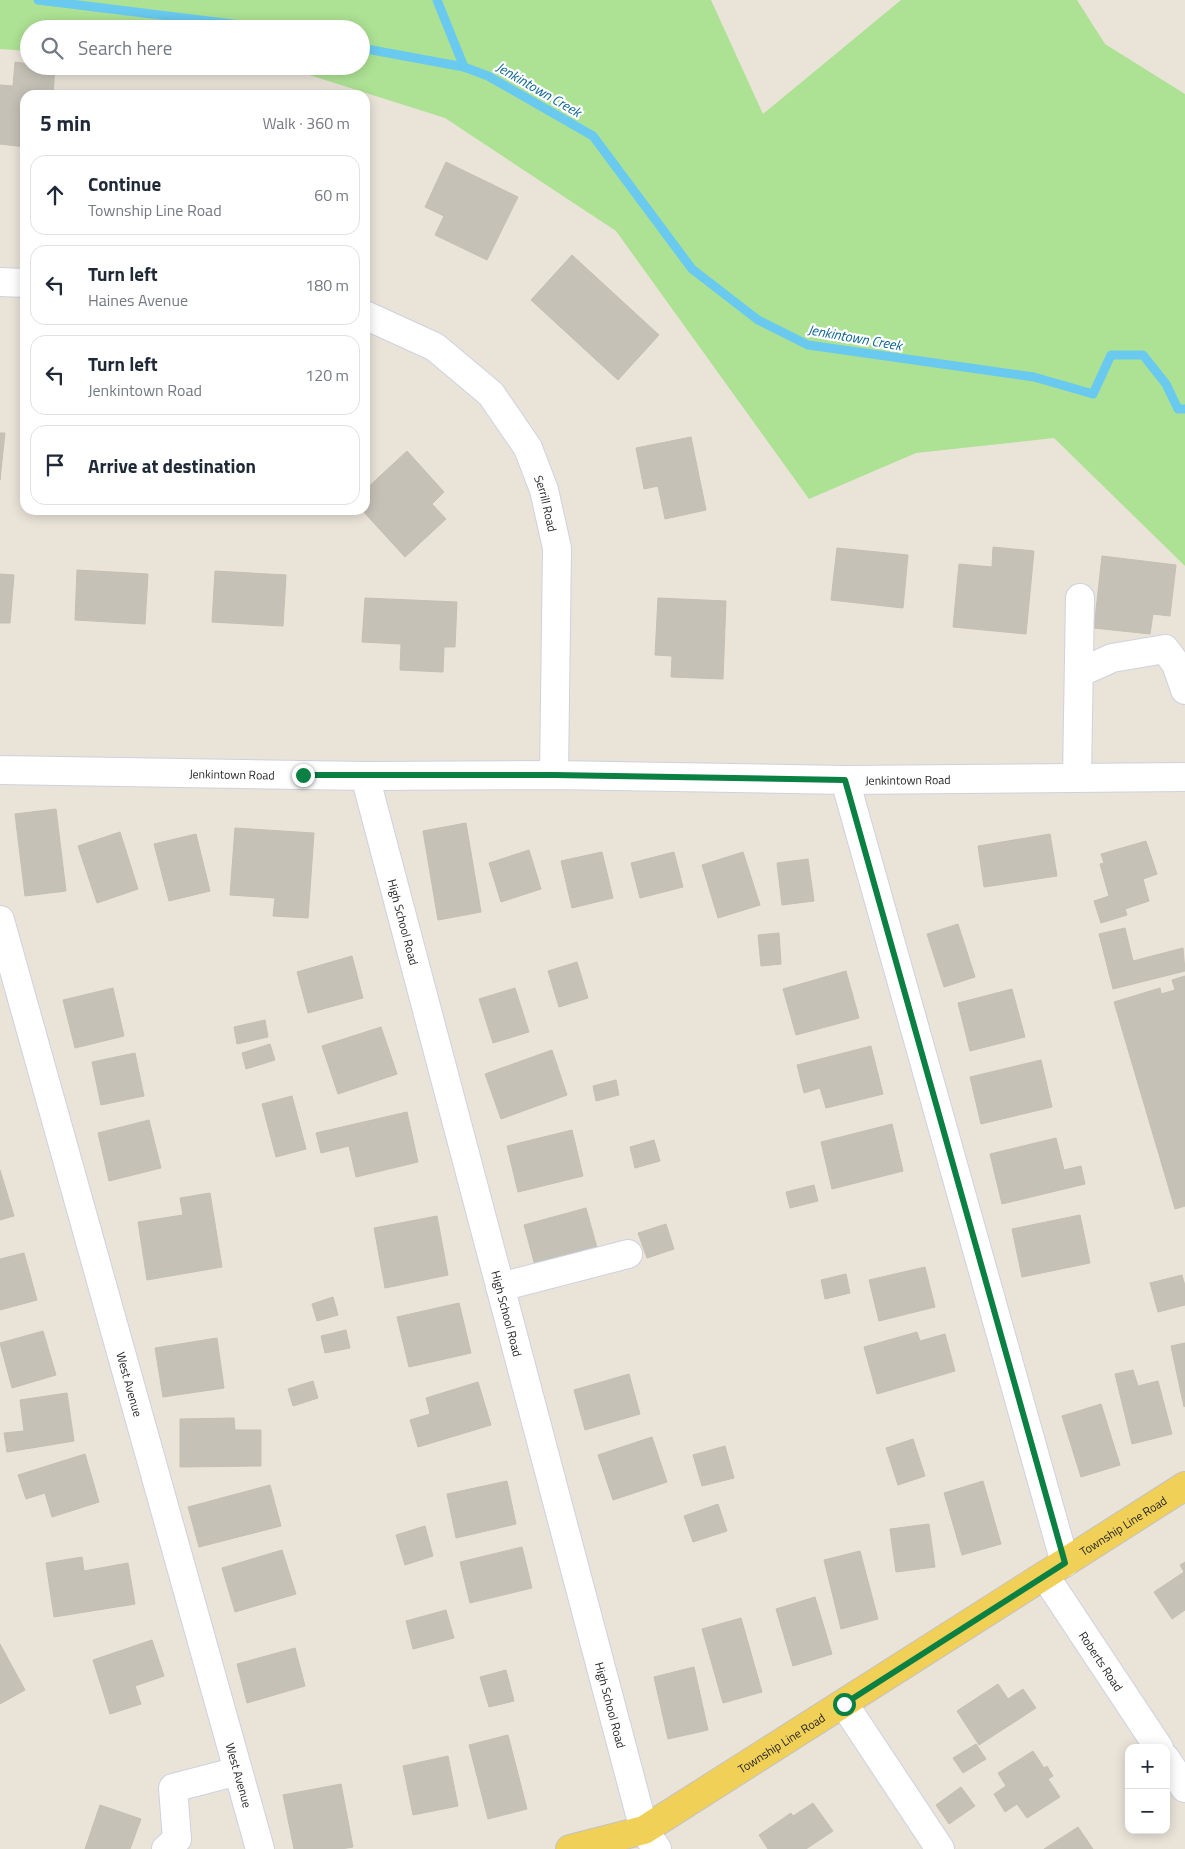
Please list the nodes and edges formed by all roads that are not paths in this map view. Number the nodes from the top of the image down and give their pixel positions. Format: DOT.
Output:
graph roads {
  1 [pos="0,282"];
  2 [pos="20,283"];
  3 [pos="370,317"];
  4 [pos="1080,598"];
  5 [pos="1078,673"];
  6 [pos="1185,690"];
  7 [pos="0,770"];
  8 [pos="554,775"];
  9 [pos="365,776"];
  10 [pos="1185,777"];
  11 [pos="1077,778"];
  12 [pos="845,780"];
  13 [pos="0,920"];
  14 [pos="628,1254"];
  15 [pos="500,1287"];
  16 [pos="1185,1486"];
  17 [pos="1055,1569"];
  18 [pos="844,1704"];
  19 [pos="1157,1744"];
  20 [pos="1170,1765"];
  21 [pos="238,1771"];
  22 [pos="1185,1788"];
  23 [pos="651,1840"];
  24 [pos="166,1849"];
  25 [pos="260,1849"];
  26 [pos="570,1849"];
  27 [pos="940,1849"];
  1 -- 2 [label="street"];
  3 -- 8 [label="street, Serrill Road"];
  4 -- 5 [label="street"];
  5 -- 6 [label="street"];
  5 -- 11 [label="street"];
  7 -- 9 [label="street, Jenkintown Road"];
  8 -- 9 [label="street, Jenkintown Road"];
  8 -- 12 [label="street, Jenkintown Road"];
  9 -- 15 [label="street, High School Road"];
  10 -- 11 [label="street, Jenkintown Road"];
  11 -- 12 [label="street, Jenkintown Road"];
  12 -- 17 [label="street, Roberts Road"];
  13 -- 21 [label="street, West Avenue"];
  14 -- 15 [label="street"];
  15 -- 23 [label="street, High School Road"];
  16 -- 17 [label="main road, Township Line Road"];
  17 -- 18 [label="main road, Township Line Road"];
  17 -- 19 [label="street, Roberts Road"];
  18 -- 23 [label="main road, Township Line Road"];
  18 -- 27 [label="street"];
  20 -- 22 [label="street"];
  21 -- 24 [label="street"];
  21 -- 25 [label="street, West Avenue"];
  23 -- 26 [label="main road, Township Line Road"];
}
